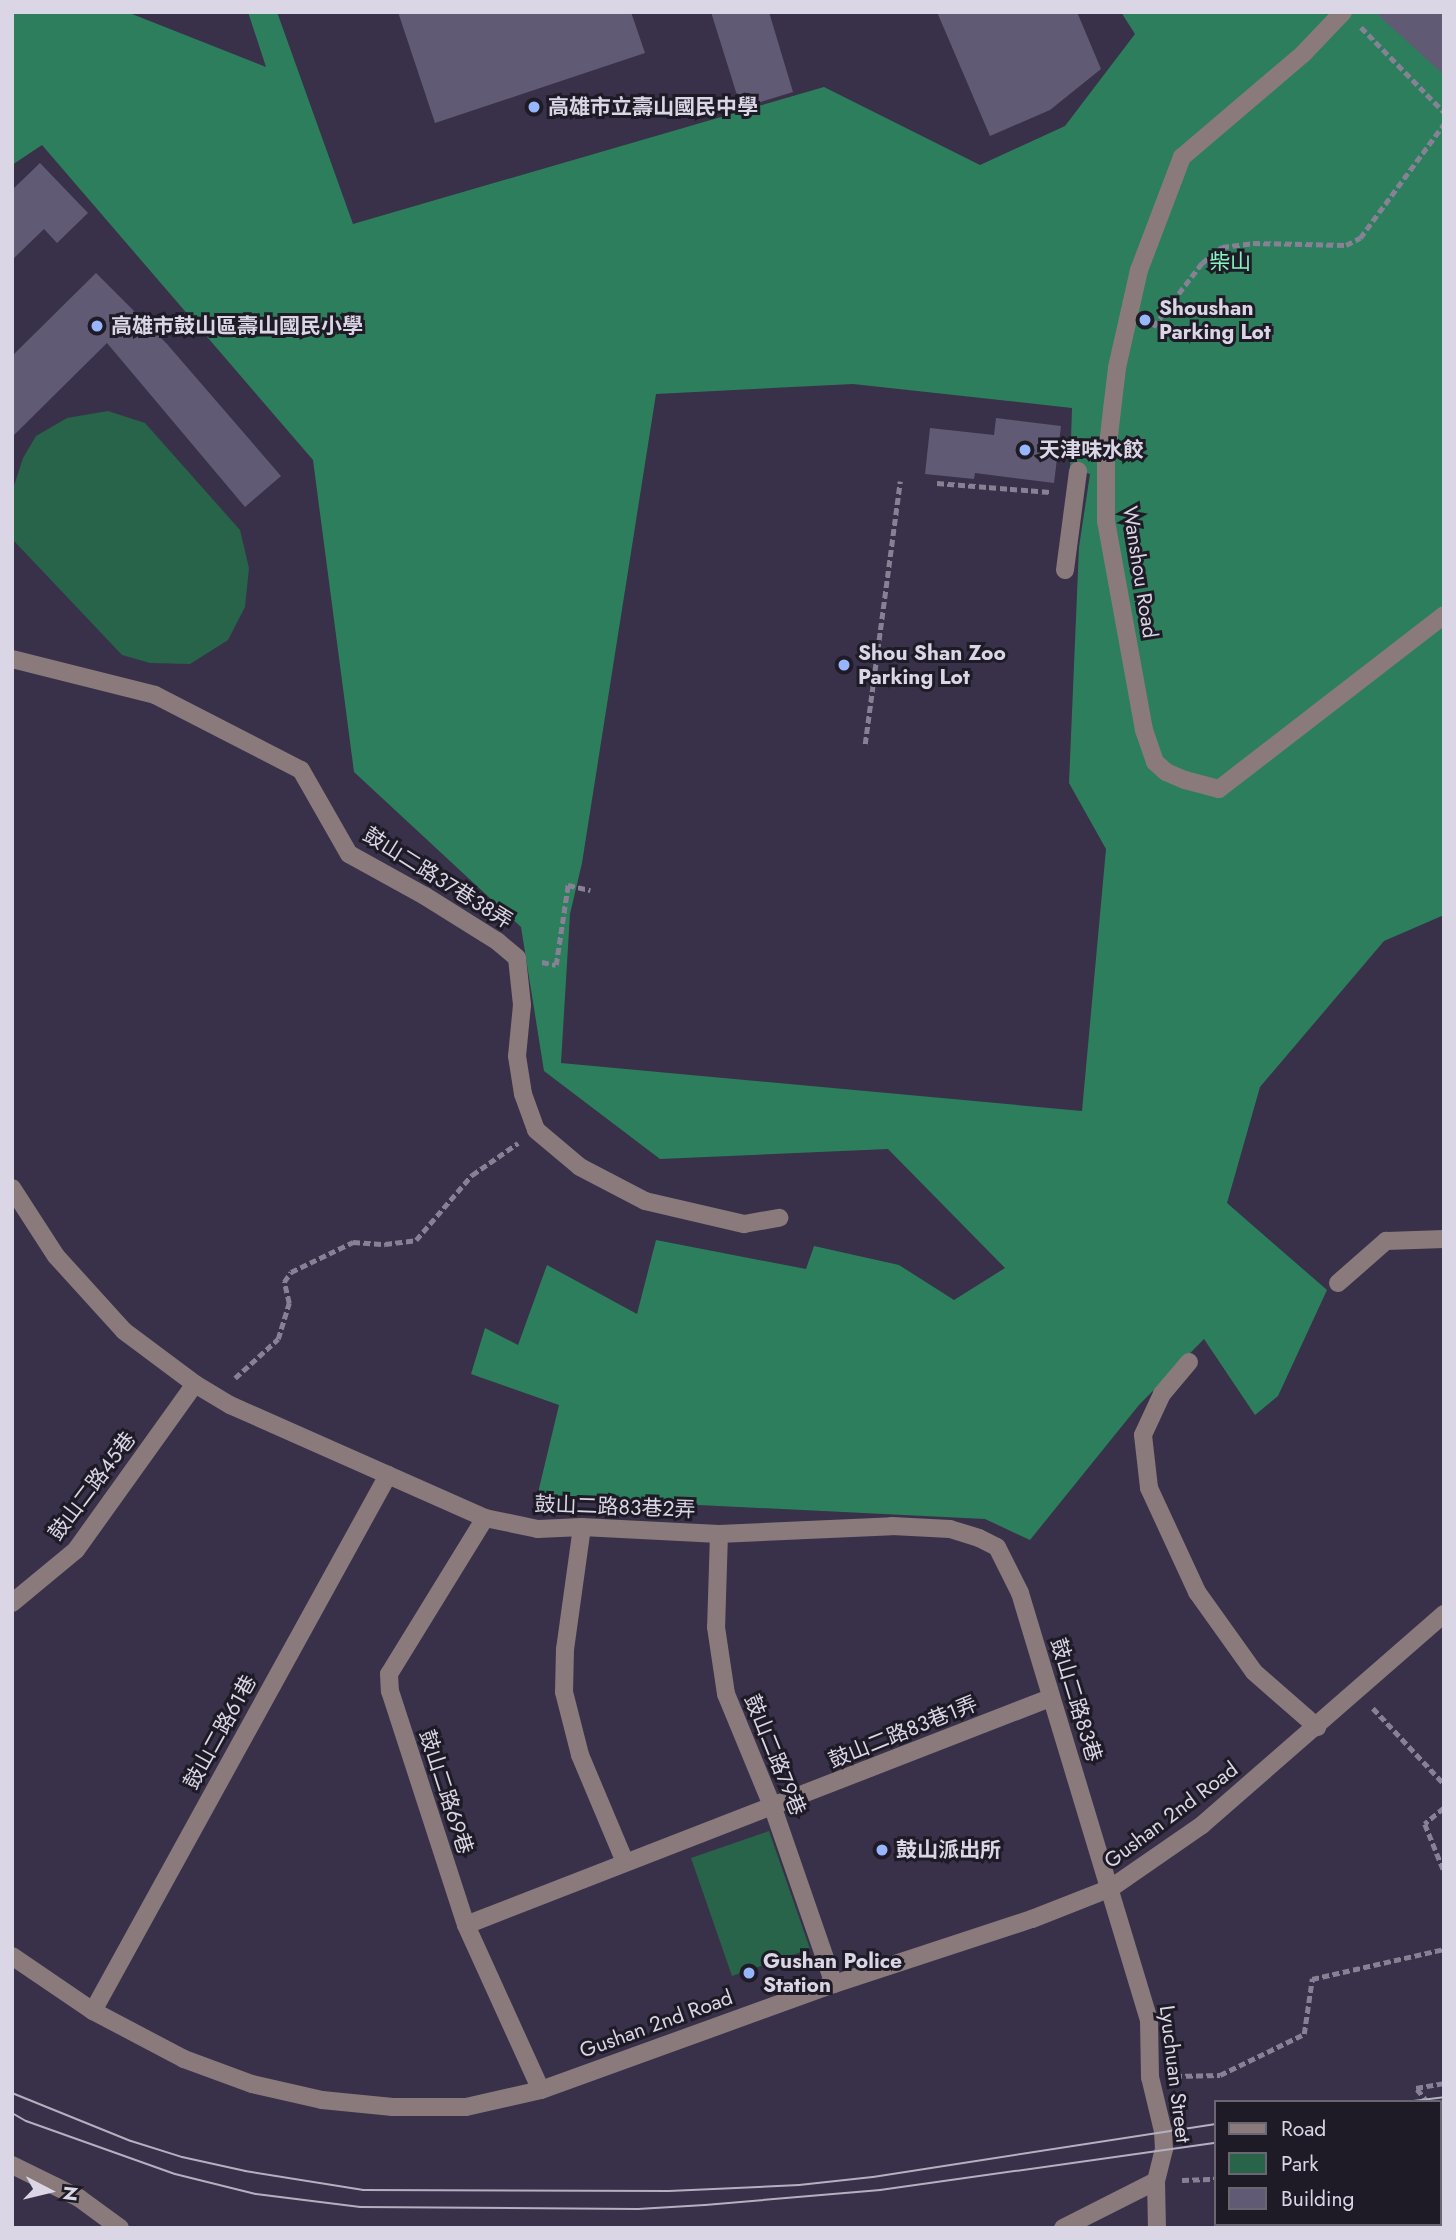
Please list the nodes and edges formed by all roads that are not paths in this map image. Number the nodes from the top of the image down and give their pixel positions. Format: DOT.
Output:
graph roads {
  1 [pos="1348,16"];
  2 [pos="1078,471"];
  3 [pos="1065,570"];
  4 [pos="1444,615"];
  5 [pos="12,659"];
  6 [pos="12,1188"];
  7 [pos="779,1218"];
  8 [pos="1444,1239"];
  9 [pos="1338,1283"];
  10 [pos="1189,1362"];
  11 [pos="195,1384"];
  12 [pos="388,1475"];
  13 [pos="485,1518"];
  14 [pos="582,1527"];
  15 [pos="719,1534"];
  16 [pos="979,1538"];
  17 [pos="12,1603"];
  18 [pos="1444,1614"];
  19 [pos="1050,1698"];
  20 [pos="1317,1727"];
  21 [pos="773,1808"];
  22 [pos="625,1862"];
  23 [pos="1111,1888"];
  24 [pos="466,1925"];
  25 [pos="12,1956"];
  26 [pos="834,1984"];
  27 [pos="93,2011"];
  28 [pos="541,2090"];
  29 [pos="12,2165"];
  30 [pos="1156,2181"];
  31 [pos="120,2228"];
  32 [pos="1063,2228"];
  33 [pos="1157,2228"];
  1 -- 4 [label="street, Wanshou Road"];
  2 -- 3 [label="street"];
  5 -- 7 [label="street, 鼓山二路37巷38弄"];
  6 -- 11 [label="street, 鼓山二路83巷2弄"];
  8 -- 9 [label="street"];
  10 -- 20 [label="street"];
  11 -- 12 [label="street, 鼓山二路83巷2弄"];
  11 -- 17 [label="street, 鼓山二路45巷"];
  12 -- 13 [label="street, 鼓山二路83巷2弄"];
  12 -- 27 [label="street, 鼓山二路61巷"];
  13 -- 14 [label="street, 鼓山二路83巷2弄"];
  13 -- 24 [label="street, 鼓山二路69巷"];
  14 -- 15 [label="street, 鼓山二路83巷2弄"];
  14 -- 22 [label="street"];
  15 -- 16 [label="street, 鼓山二路83巷2弄"];
  15 -- 21 [label="street, 鼓山二路79巷"];
  16 -- 19 [label="street, 鼓山二路83巷"];
  18 -- 20 [label="street, Gushan 2nd Road"];
  19 -- 21 [label="street, 鼓山二路83巷1弄"];
  19 -- 23 [label="street, 鼓山二路83巷"];
  20 -- 23 [label="street, Gushan 2nd Road"];
  21 -- 22 [label="street, 鼓山二路83巷1弄"];
  21 -- 26 [label="street, 鼓山二路79巷"];
  22 -- 24 [label="street, 鼓山二路83巷1弄"];
  23 -- 26 [label="street, Gushan 2nd Road"];
  23 -- 30 [label="street, Lyuchuan Street"];
  24 -- 28 [label="street, 鼓山二路69巷"];
  25 -- 27 [label="street, Gushan 2nd Road"];
  26 -- 28 [label="street, Gushan 2nd Road"];
  27 -- 28 [label="street, Gushan 2nd Road"];
  29 -- 31 [label="street"];
  30 -- 32 [label="street"];
  30 -- 33 [label="street, Lyuchuan Street"];
}
